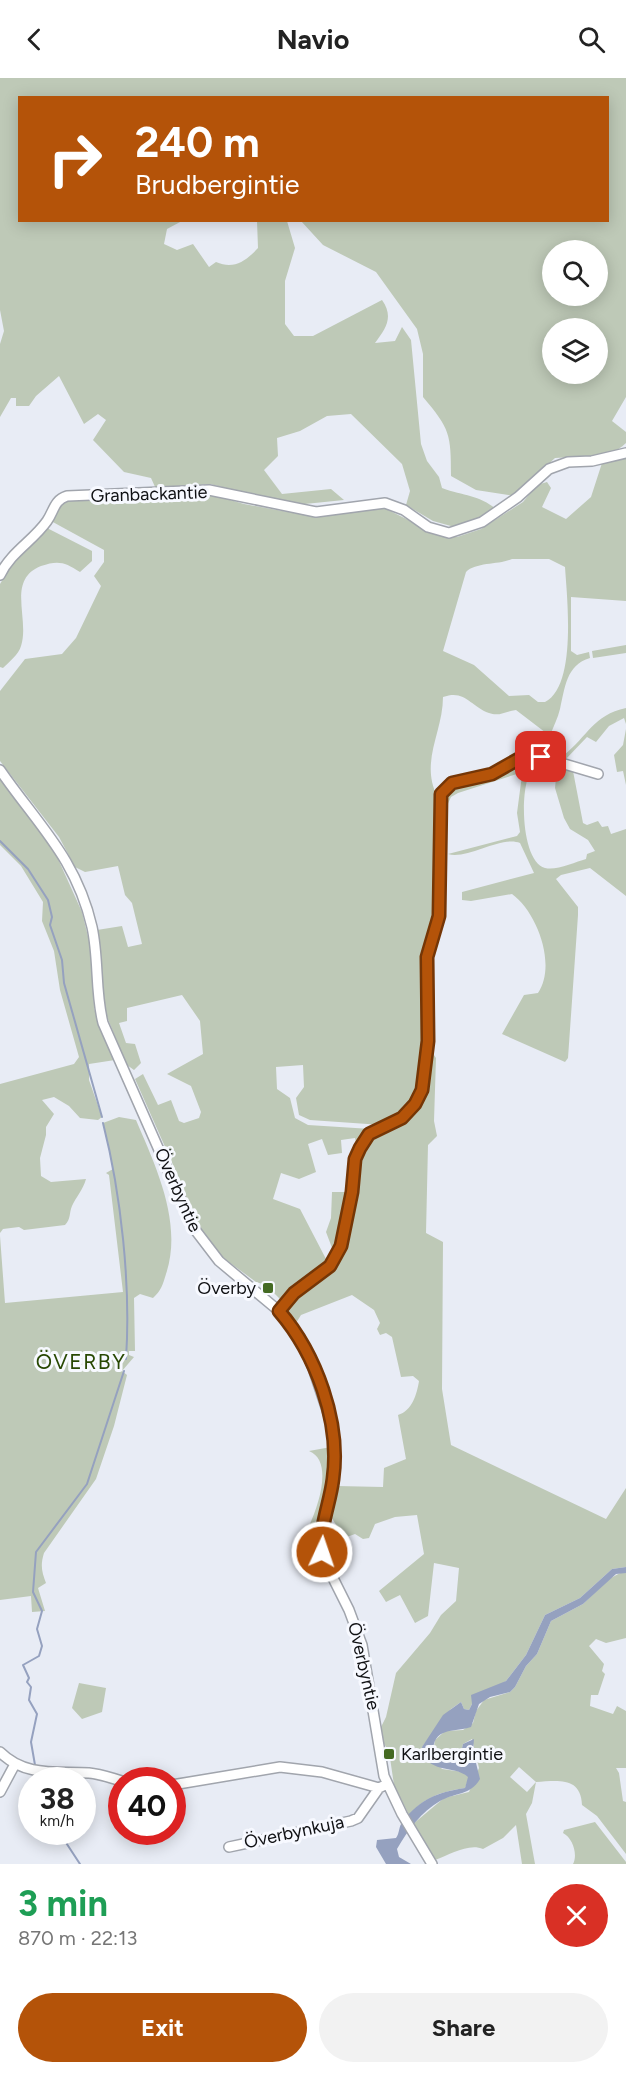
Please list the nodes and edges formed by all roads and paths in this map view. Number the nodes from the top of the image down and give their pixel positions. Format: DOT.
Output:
graph roads {
  1 [pos="626,453"];
  2 [pos="0,575"];
  3 [pos="0,770"];
  4 [pos="598,774"];
  5 [pos="279,1311"];
  6 [pos="0,1752"];
  7 [pos="15,1764"];
  8 [pos="108,1777"];
  9 [pos="186,1783"];
  10 [pos="383,1786"];
  11 [pos="0,1792"];
  12 [pos="229,1847"];
  13 [pos="432,1864"];
  1 -- 2 [label="street, Granbackantie"];
  3 -- 5 [label="street, Överbyntie"];
  4 -- 5 [label="street"];
  5 -- 10 [label="street, Överbyntie"];
  6 -- 7 [label="street"];
  7 -- 8 [label="street"];
  7 -- 11 [label="street"];
  9 -- 10 [label="street"];
  10 -- 12 [label="street, Överbynkuja"];
  10 -- 13 [label="street, Överbyntie"];
}
